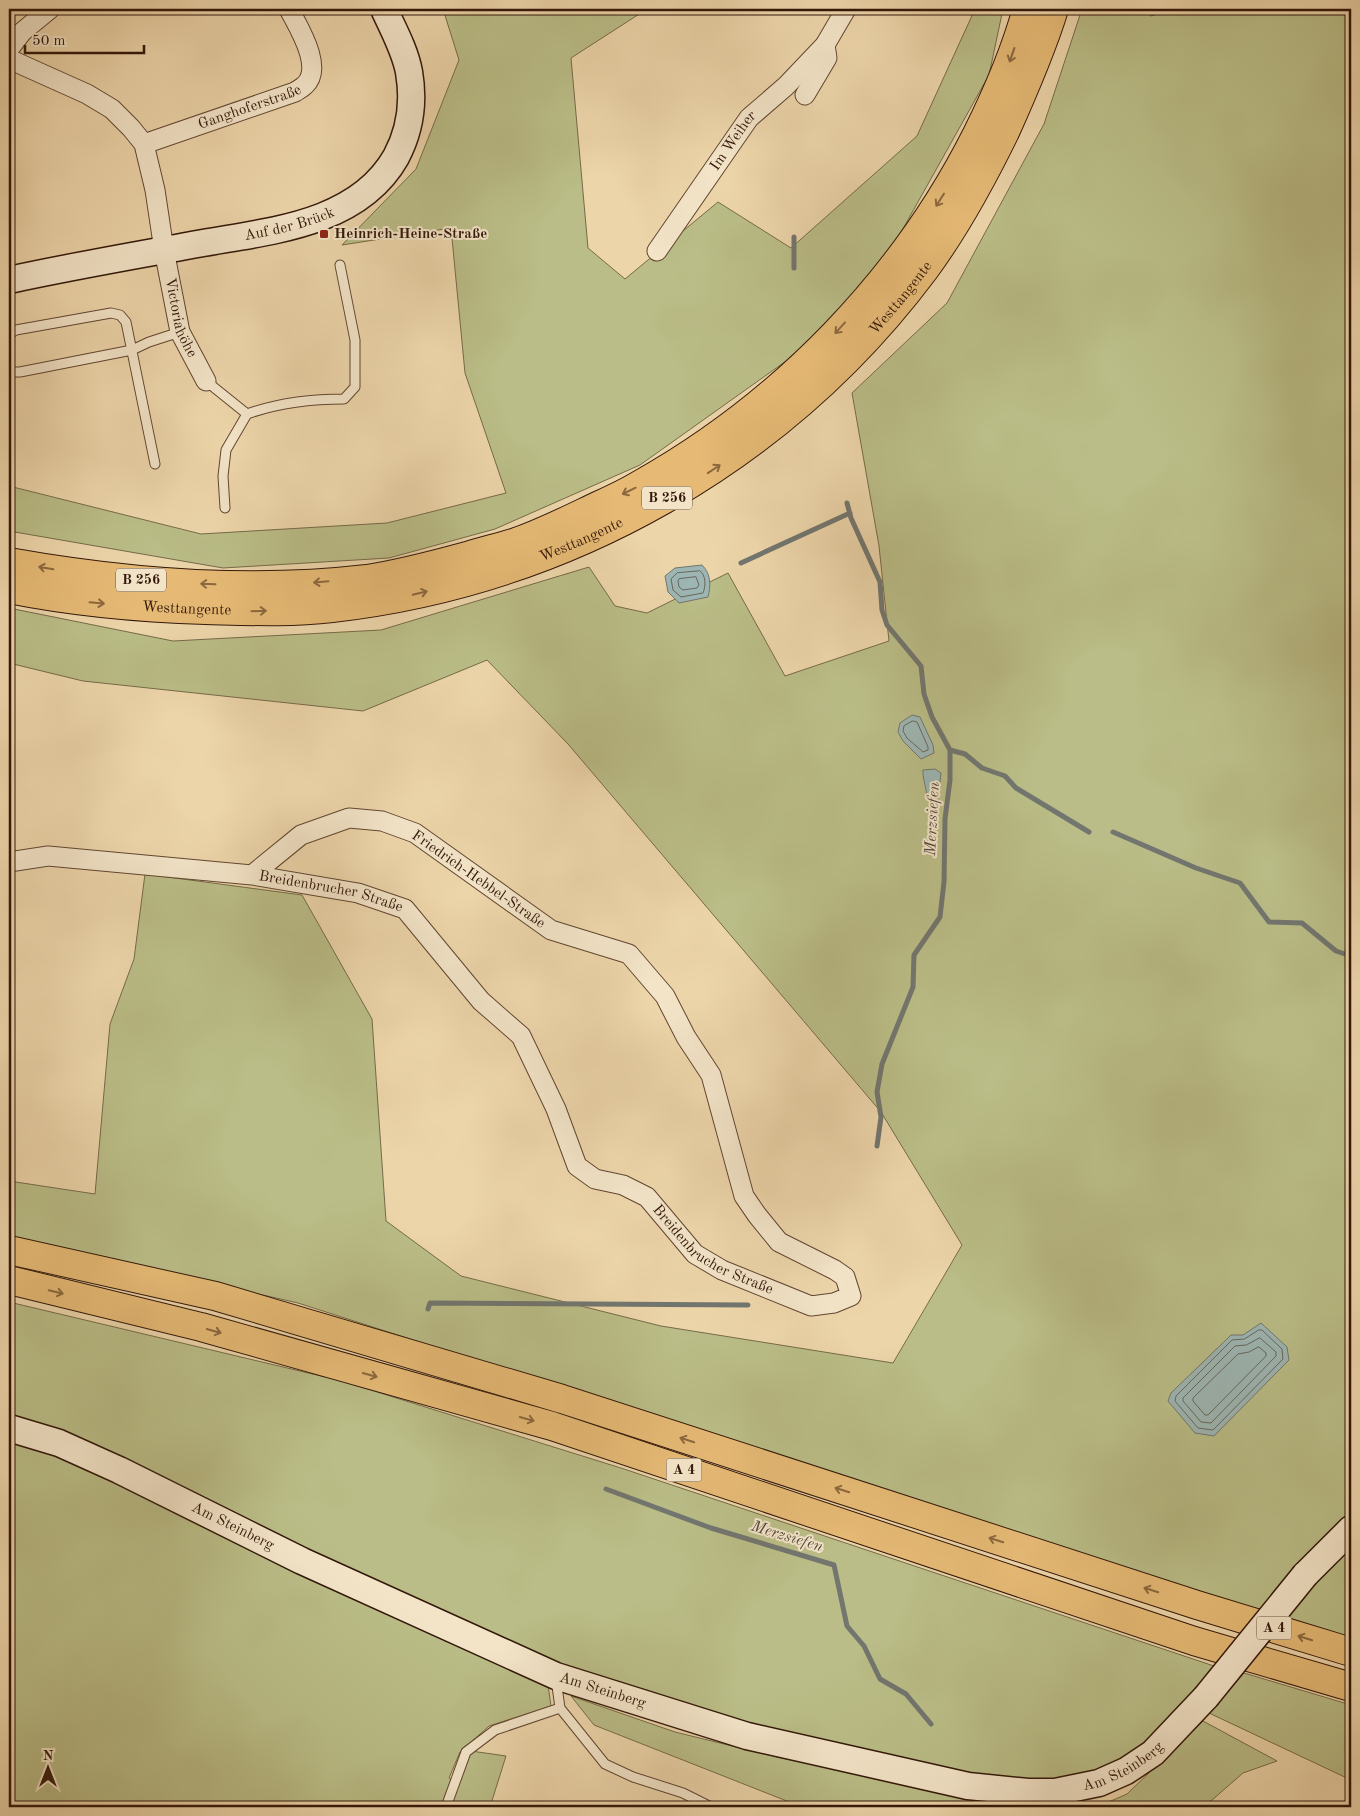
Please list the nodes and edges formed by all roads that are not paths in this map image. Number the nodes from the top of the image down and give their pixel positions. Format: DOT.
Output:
graph roads {
  1 [pos="50,9"];
  2 [pos="289,9"];
  3 [pos="384,9"];
  4 [pos="846,9"];
  5 [pos="1027,9"];
  6 [pos="1054,9"];
  7 [pos="825,45"];
  8 [pos="9,49"];
  9 [pos="9,59"];
  10 [pos="805,95"];
  11 [pos="144,144"];
  12 [pos="164,250"];
  13 [pos="657,252"];
  14 [pos="340,265"];
  15 [pos="9,280"];
  16 [pos="180,332"];
  17 [pos="9,334"];
  18 [pos="132,350"];
  19 [pos="9,368"];
  20 [pos="206,381"];
  21 [pos="246,414"];
  22 [pos="155,464"];
  23 [pos="225,508"];
  24 [pos="9,562"];
  25 [pos="9,589"];
  26 [pos="9,862"];
  27 [pos="252,875"];
  28 [pos="629,954"];
  29 [pos="9,1250"];
  30 [pos="9,1280"];
  31 [pos="9,1428"];
  32 [pos="1351,1529"];
  33 [pos="1351,1652"];
  34 [pos="556,1676"];
  35 [pos="1351,1687"];
  36 [pos="560,1708"];
  37 [pos="1055,1800"];
  38 [pos="446,1807"];
  39 [pos="711,1807"];
  1 -- 8 [label="street"];
  2 -- 11 [label="street, Ganghoferstraße"];
  3 -- 12 [label="main road, Auf der Brück"];
  4 -- 7 [label="street, Im Weiher"];
  5 -- 24 [label="highway, Westtangente / B 256, one-way"];
  25 -- 6 [label="highway, Westtangente / B 256, one-way"];
  7 -- 10 [label="street, Im Weiher"];
  7 -- 13 [label="street, Im Weiher"];
  9 -- 11 [label="street"];
  11 -- 12 [label="street"];
  12 -- 15 [label="main road, Auf der Brück"];
  12 -- 16 [label="street, Victoriahöhe"];
  14 -- 21 [label="lane"];
  16 -- 18 [label="lane"];
  16 -- 20 [label="street, Victoriahöhe"];
  17 -- 18 [label="lane"];
  18 -- 19 [label="lane"];
  18 -- 22 [label="lane"];
  20 -- 21 [label="lane"];
  21 -- 23 [label="lane"];
  26 -- 27 [label="street, Breidenbrucher Straße"];
  27 -- 28 [label="street, Friedrich-Hebbel-Straße"];
  27 -- 28 [label="street, Breidenbrucher Straße"];
  33 -- 29 [label="highway, A 4, one-way"];
  30 -- 35 [label="highway, A 4, one-way"];
  31 -- 34 [label="main road, Am Steinberg"];
  32 -- 37 [label="main road, Am Steinberg, bridge"];
  34 -- 36 [label="lane"];
  34 -- 37 [label="main road, Am Steinberg"];
  36 -- 38 [label="lane"];
  36 -- 39 [label="lane"];
}
